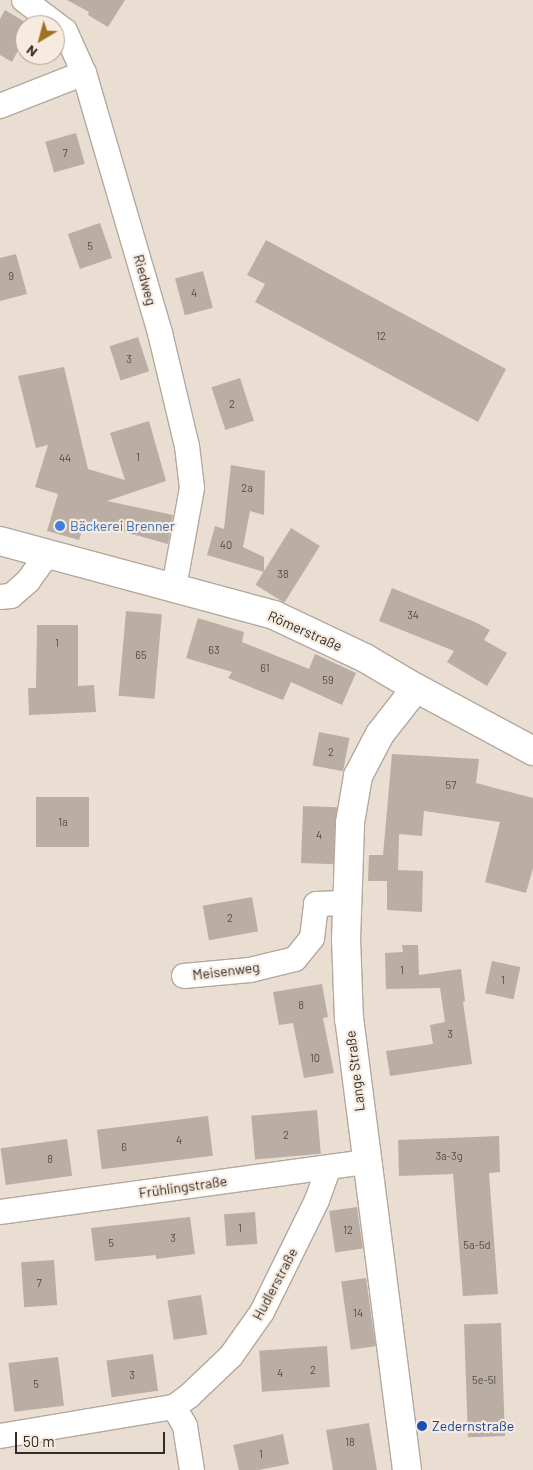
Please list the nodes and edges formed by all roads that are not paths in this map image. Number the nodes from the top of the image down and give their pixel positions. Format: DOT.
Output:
graph roads {
  1 [pos="24,0"];
  2 [pos="84,73"];
  3 [pos="0,106"];
  4 [pos="0,541"];
  5 [pos="48,555"];
  6 [pos="174,587"];
  7 [pos="0,597"];
  8 [pos="416,688"];
  9 [pos="533,751"];
  10 [pos="347,903"];
  11 [pos="184,976"];
  12 [pos="366,1162"];
  13 [pos="328,1169"];
  14 [pos="0,1212"];
  15 [pos="174,1407"];
  16 [pos="0,1436"];
  17 [pos="192,1470"];
  18 [pos="407,1470"];
  1 -- 2 [label="street, Riedweg"];
  2 -- 3 [label="street"];
  2 -- 6 [label="street, Riedweg"];
  4 -- 5 [label="street, Römerstraße"];
  5 -- 6 [label="street, Römerstraße"];
  5 -- 7 [label="street"];
  6 -- 8 [label="street, Römerstraße"];
  8 -- 9 [label="street, Römerstraße"];
  8 -- 10 [label="street, Lange Straße"];
  10 -- 11 [label="street, Meisenweg"];
  10 -- 12 [label="street, Lange Straße"];
  12 -- 13 [label="street, Frühlingstraße"];
  12 -- 18 [label="street, Lange Straße"];
  13 -- 14 [label="street, Frühlingstraße"];
  13 -- 15 [label="street, Hudlerstraße"];
  15 -- 16 [label="street, Hudlerstraße"];
  15 -- 17 [label="street"];
}
